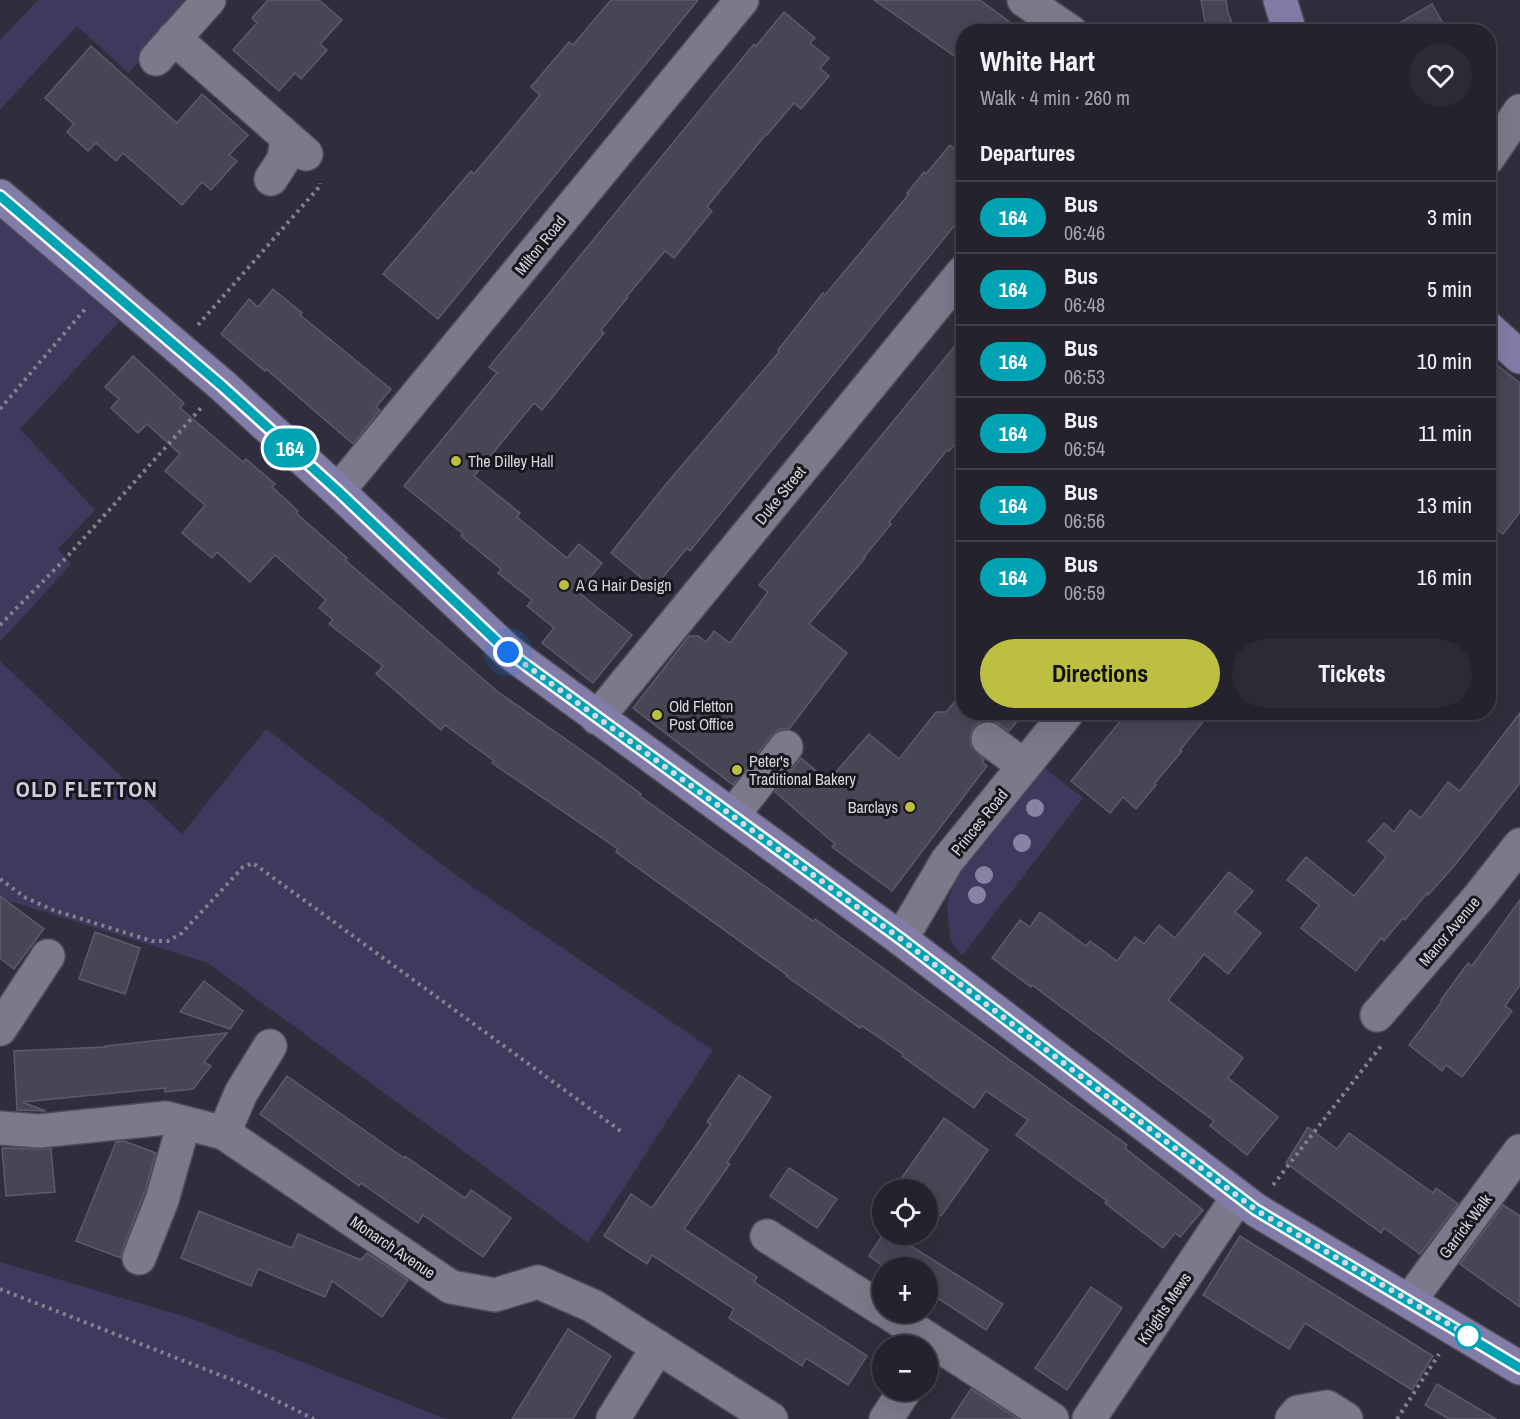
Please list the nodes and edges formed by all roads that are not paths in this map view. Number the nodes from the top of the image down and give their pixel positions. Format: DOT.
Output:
graph roads {
  1 [pos="209,0"];
  2 [pos="742,0"];
  3 [pos="1024,0"];
  4 [pos="1280,0"];
  5 [pos="1059,24"];
  6 [pos="1288,24"];
  7 [pos="1520,111"];
  8 [pos="1496,146"];
  9 [pos="271,179"];
  10 [pos="0,196"];
  11 [pos="956,281"];
  12 [pos="1496,335"];
  13 [pos="1520,357"];
  14 [pos="338,491"];
  15 [pos="597,718"];
  16 [pos="1061,720"];
  17 [pos="988,739"];
  18 [pos="786,747"];
  19 [pos="1024,766"];
  20 [pos="733,815"];
  21 [pos="1520,845"];
  22 [pos="901,939"];
  23 [pos="48,956"];
  24 [pos="1377,1015"];
  25 [pos="0,1029"];
  26 [pos="270,1046"];
  27 [pos="184,1123"];
  28 [pos="0,1128"];
  29 [pos="224,1133"];
  30 [pos="1520,1151"];
  31 [pos="1247,1204"];
  32 [pos="767,1236"];
  33 [pos="139,1258"];
  34 [pos="1410,1300"];
  35 [pos="872,1303"];
  36 [pos="904,1323"];
  37 [pos="658,1347"];
  38 [pos="1520,1368"];
  39 [pos="898,1401"];
  40 [pos="613,1419"];
  41 [pos="771,1419"];
  42 [pos="886,1419"];
  43 [pos="1052,1419"];
  44 [pos="1089,1419"];
  45 [pos="1292,1419"];
  46 [pos="1346,1419"];
  1 -- 9 [label="street"];
  2 -- 14 [label="street, Milton Road"];
  3 -- 5 [label="street"];
  4 -- 6 [label="main road"];
  7 -- 8 [label="street"];
  10 -- 14 [label="main road"];
  11 -- 15 [label="street, Duke Street"];
  12 -- 13 [label="main road"];
  14 -- 15 [label="main road"];
  15 -- 20 [label="main road"];
  16 -- 19 [label="street, Princes Road"];
  17 -- 19 [label="street"];
  18 -- 20 [label="street"];
  19 -- 22 [label="street, Princes Road"];
  20 -- 22 [label="main road"];
  21 -- 24 [label="street, Manor Avenue"];
  22 -- 31 [label="main road"];
  23 -- 25 [label="street"];
  26 -- 29 [label="street"];
  27 -- 28 [label="street, Monarch Avenue"];
  27 -- 29 [label="street, Monarch Avenue"];
  27 -- 33 [label="street"];
  29 -- 37 [label="street, Monarch Avenue"];
  30 -- 34 [label="street, Garrick Walk"];
  31 -- 34 [label="main road"];
  31 -- 44 [label="street, Knights Mews"];
  32 -- 35 [label="street"];
  34 -- 38 [label="main road"];
  36 -- 43 [label="street"];
  37 -- 40 [label="street"];
  37 -- 41 [label="street, Monarch Avenue"];
  39 -- 42 [label="street"];
  45 -- 46 [label="street"];
}
